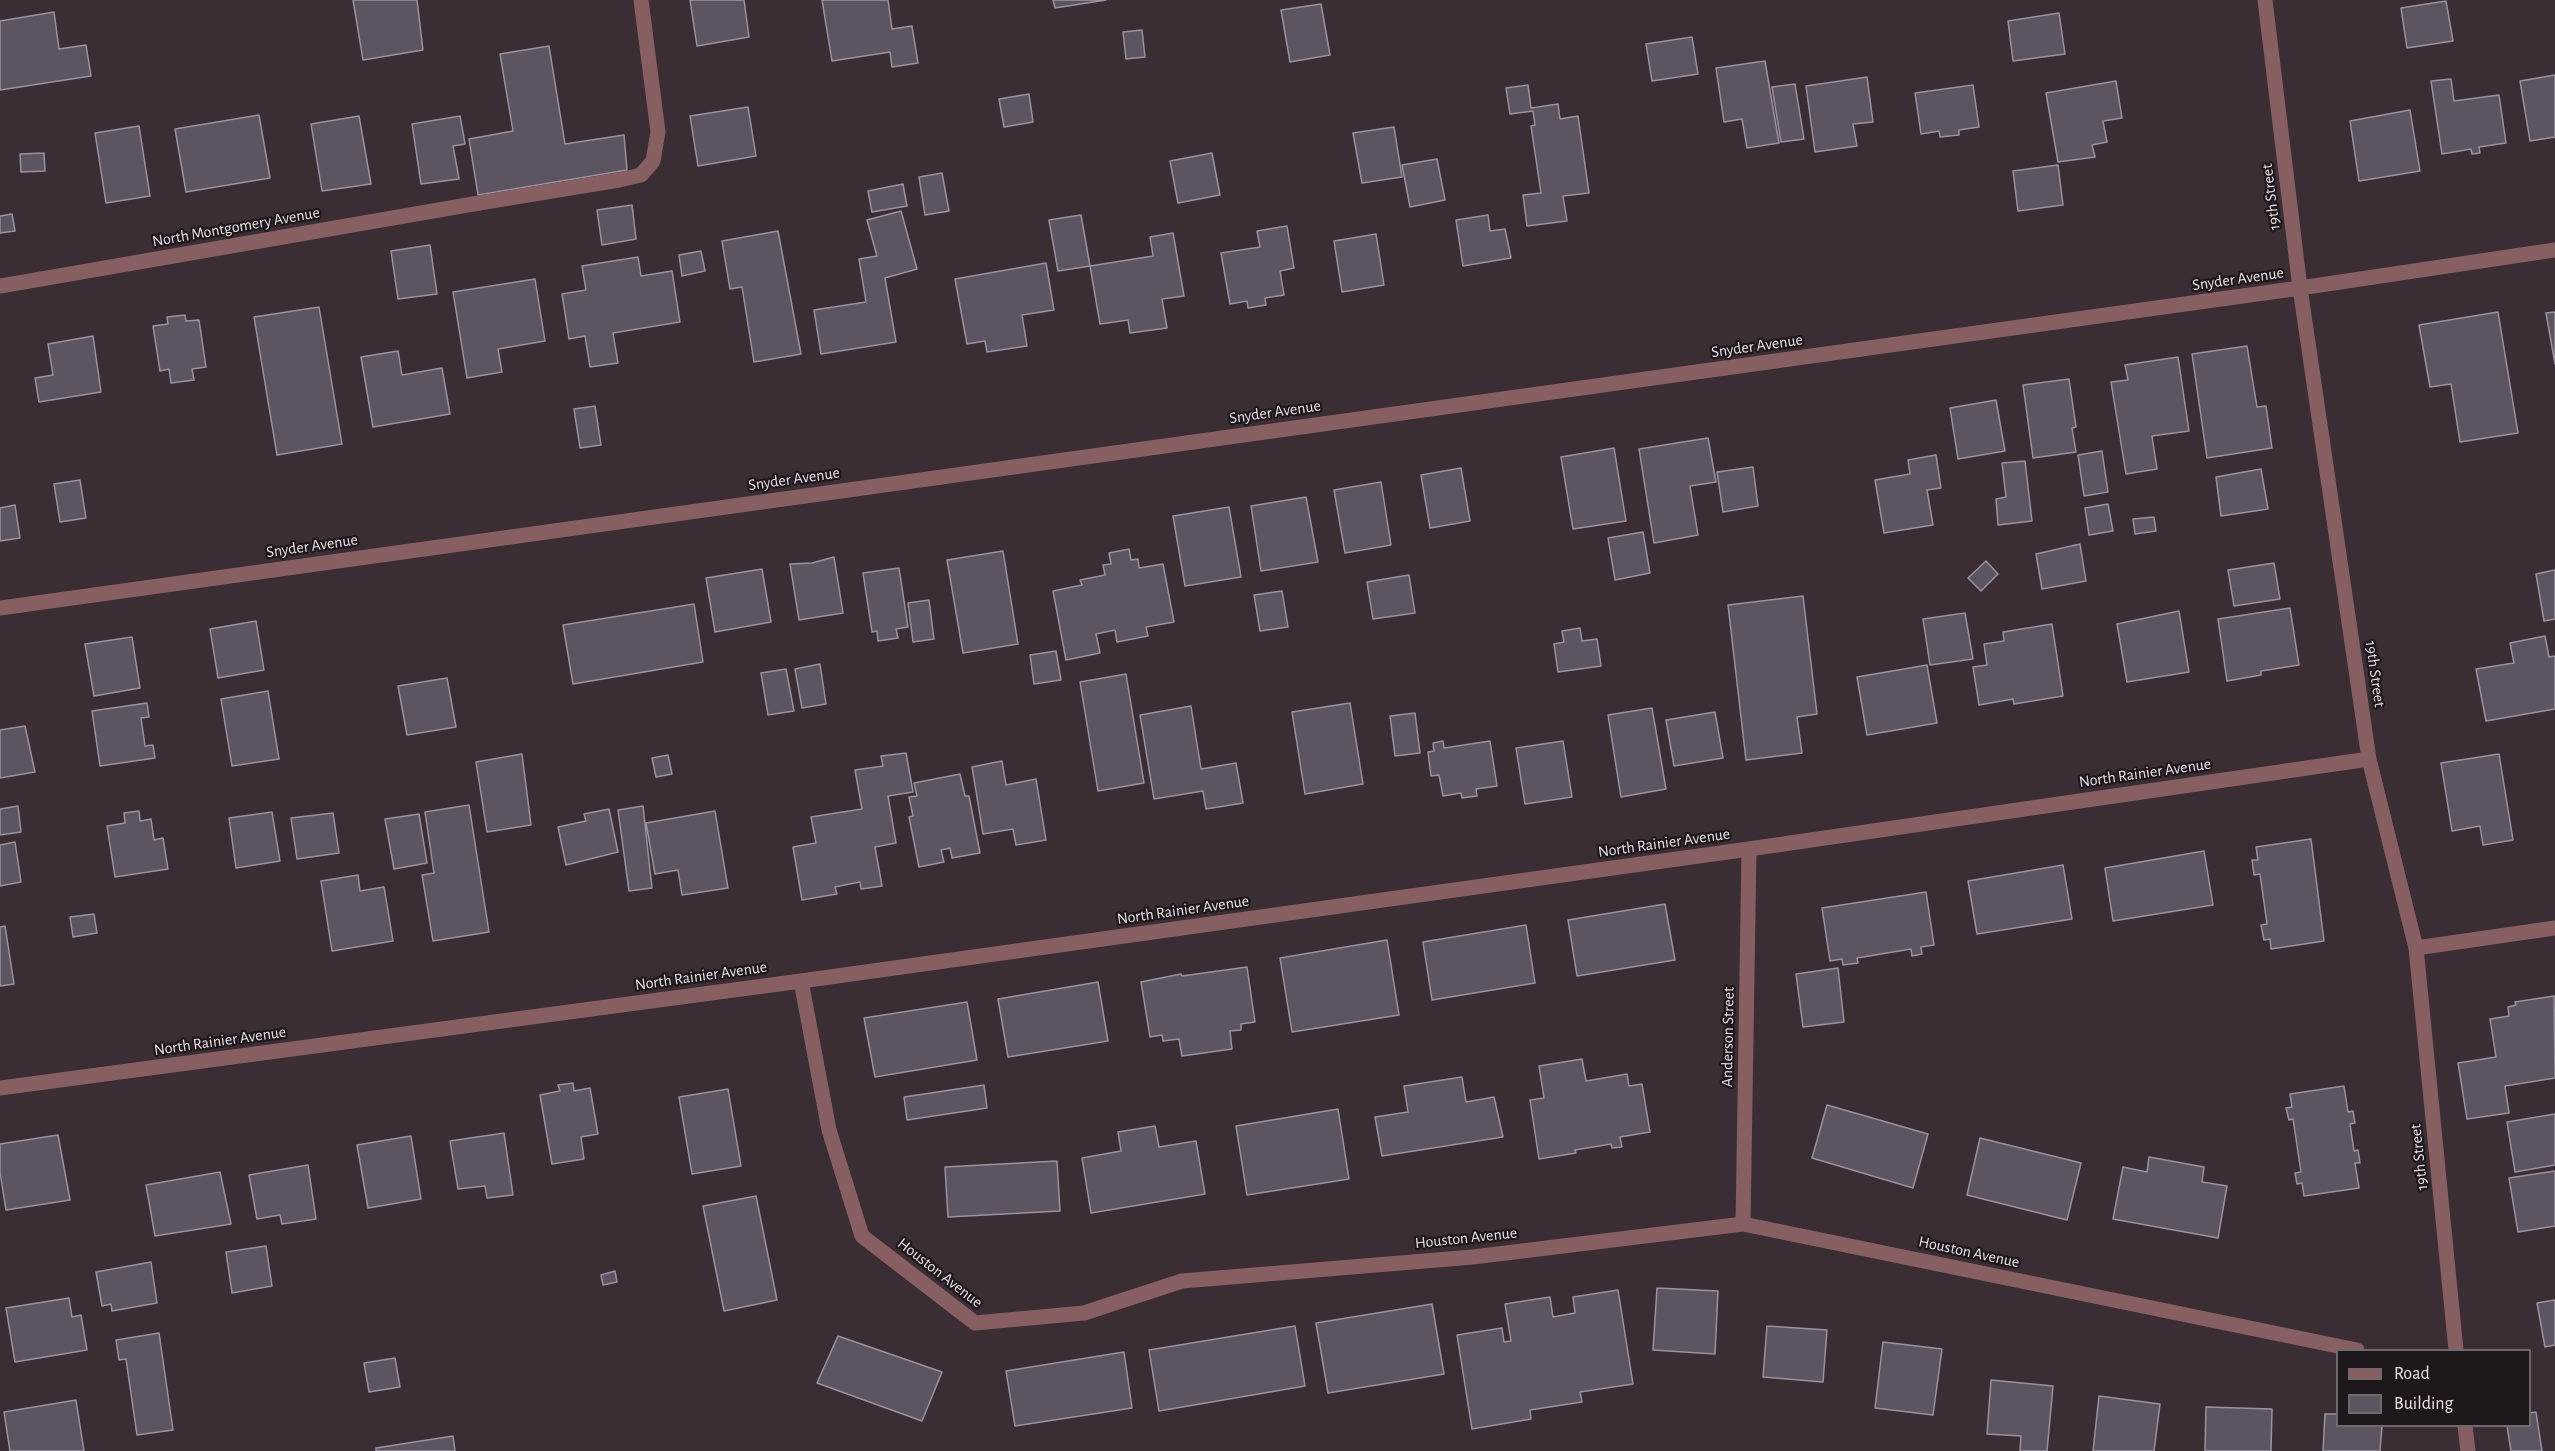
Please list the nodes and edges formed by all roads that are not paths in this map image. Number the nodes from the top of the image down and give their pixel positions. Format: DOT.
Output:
graph roads {
  1 [pos="641,0"];
  2 [pos="2265,0"];
  3 [pos="2555,250"];
  4 [pos="0,286"];
  5 [pos="2300,288"];
  6 [pos="0,608"];
  7 [pos="2369,759"];
  8 [pos="1749,849"];
  9 [pos="2555,928"];
  10 [pos="2416,948"];
  11 [pos="801,981"];
  12 [pos="0,1088"];
  13 [pos="1743,1224"];
  14 [pos="2352,1349"];
  15 [pos="2456,1349"];
  16 [pos="2465,1427"];
  17 [pos="2468,1451"];
  1 -- 4 [label="street, North Montgomery Avenue"];
  2 -- 5 [label="street, 19th Street"];
  3 -- 5 [label="street, Snyder Avenue"];
  5 -- 6 [label="street, Snyder Avenue"];
  5 -- 7 [label="street, 19th Street"];
  7 -- 8 [label="street, North Rainier Avenue"];
  7 -- 10 [label="street, 19th Street"];
  8 -- 11 [label="street, North Rainier Avenue"];
  8 -- 13 [label="street, Anderson Street"];
  9 -- 10 [label="street"];
  10 -- 15 [label="street, 19th Street"];
  11 -- 12 [label="street, North Rainier Avenue"];
  11 -- 13 [label="street, Houston Avenue"];
  13 -- 14 [label="street, Houston Avenue"];
  16 -- 17 [label="street"];
}
